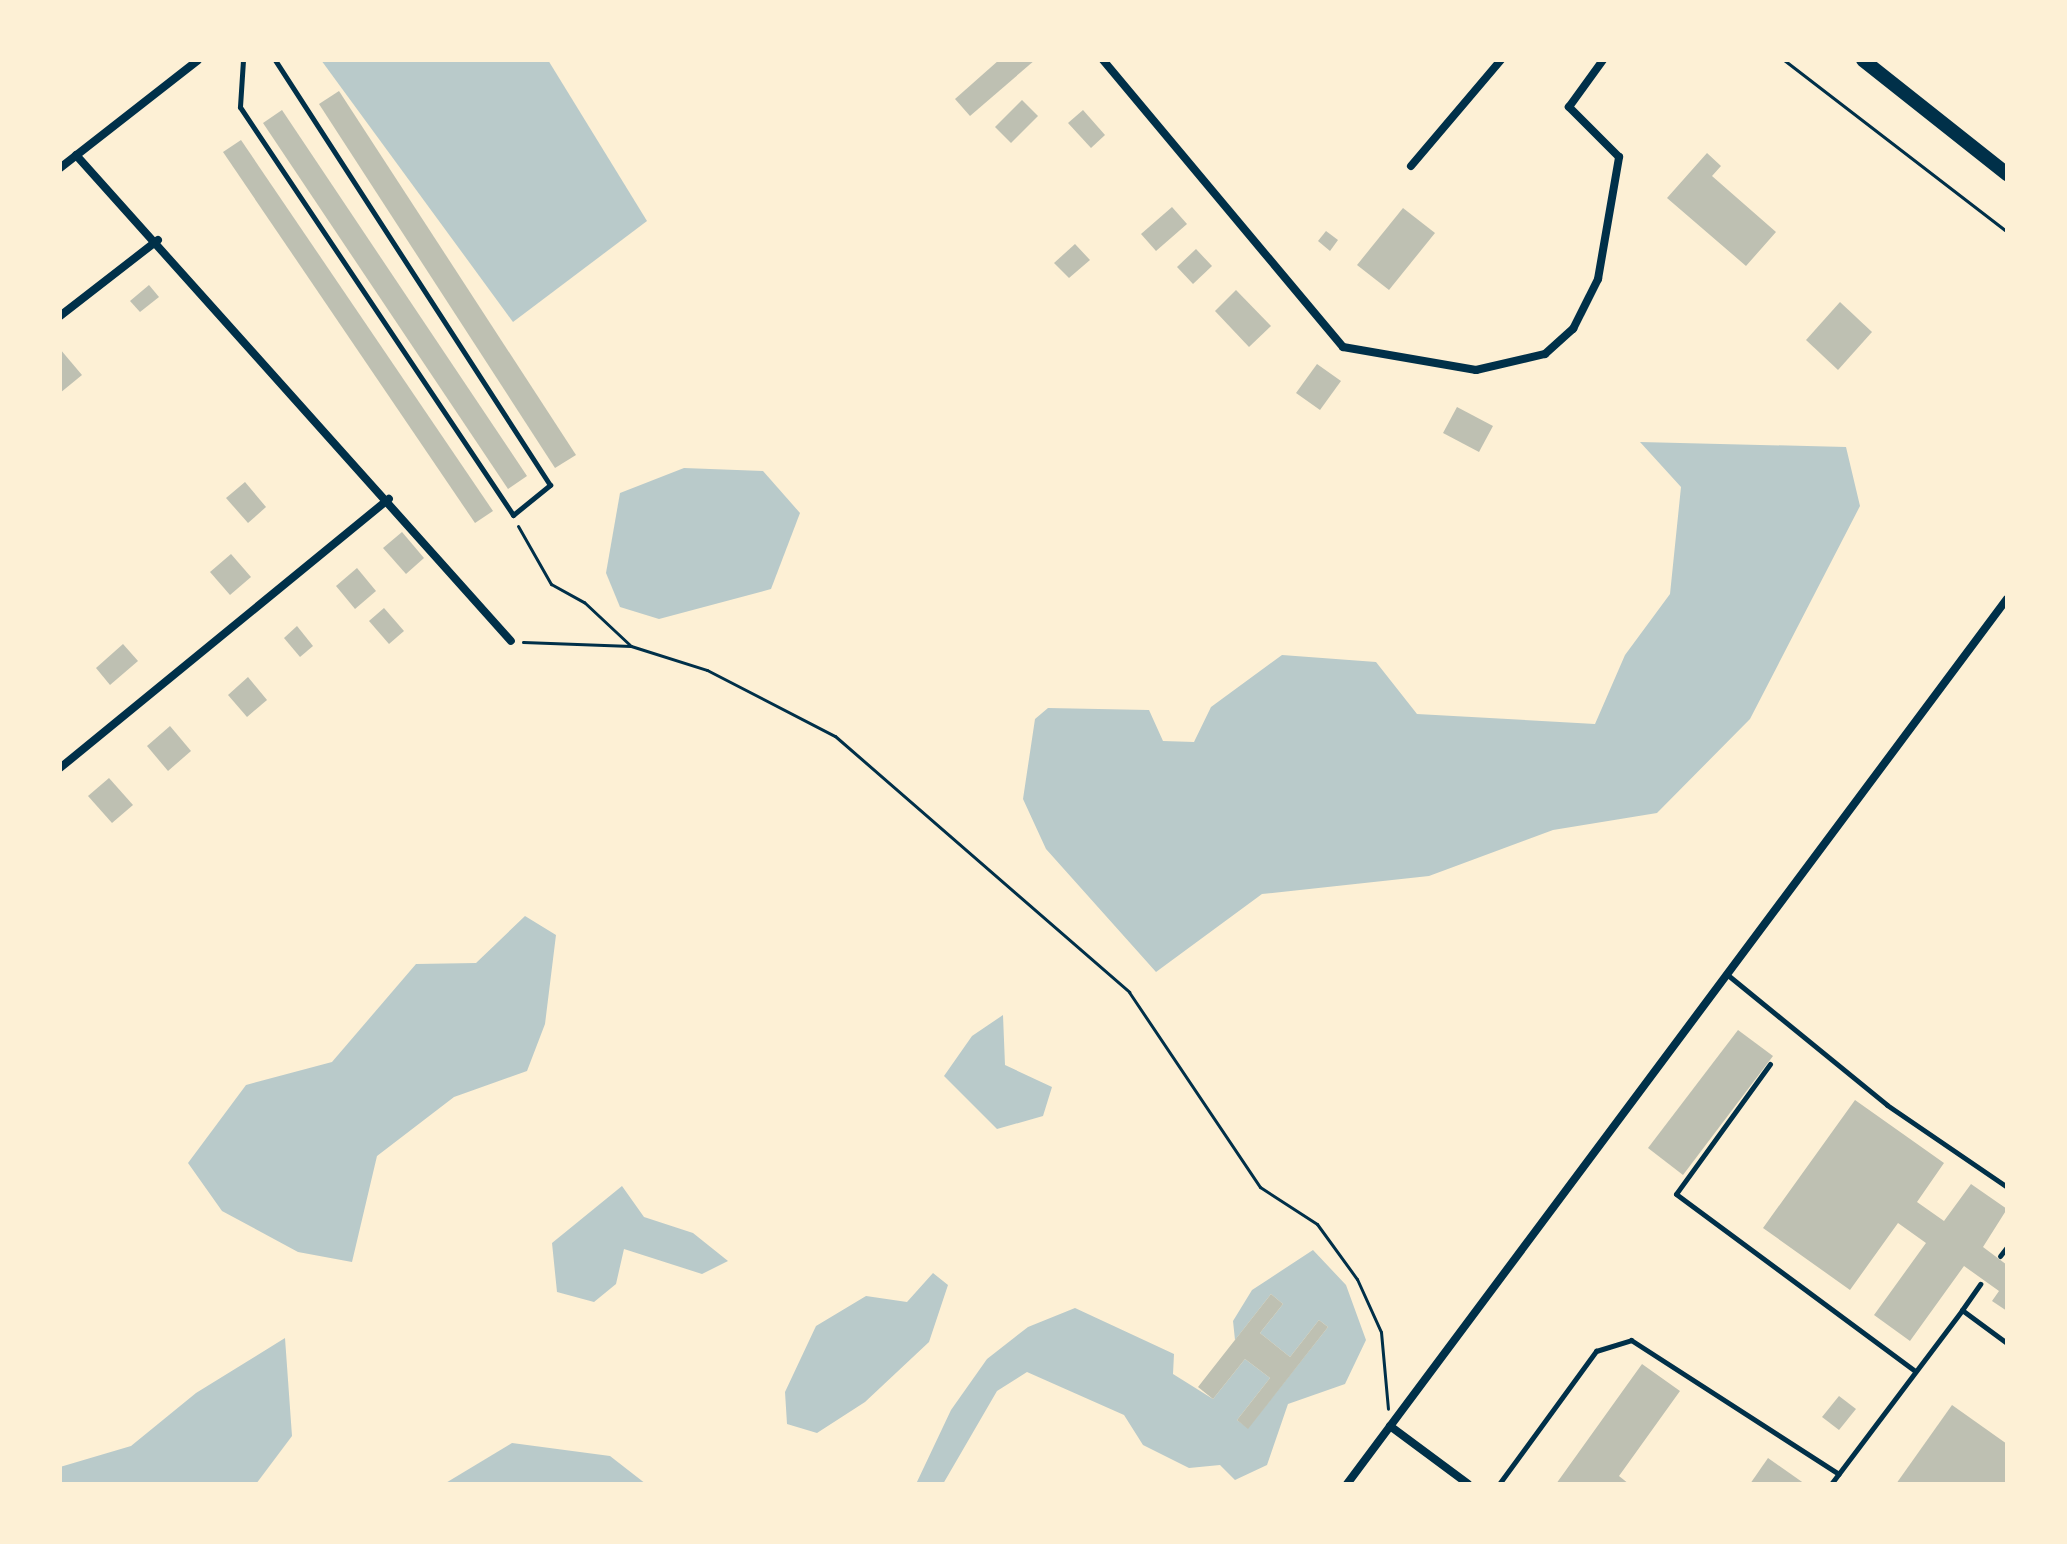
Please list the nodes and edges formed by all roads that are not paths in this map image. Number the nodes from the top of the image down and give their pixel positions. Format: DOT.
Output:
graph roads {
  1 [pos="198,60"];
  2 [pos="243,60"];
  3 [pos="275,60"];
  4 [pos="1103,60"];
  5 [pos="1501,60"];
  6 [pos="1603,60"];
  7 [pos="1863,60"];
  8 [pos="76,155"];
  9 [pos="1411,166"];
  10 [pos="60,168"];
  11 [pos="2007,174"];
  12 [pos="158,240"];
  13 [pos="60,316"];
  14 [pos="389,499"];
  15 [pos="2007,599"];
  16 [pos="511,641"];
  17 [pos="60,768"];
  18 [pos="1729,976"];
  19 [pos="1770,1064"];
  20 [pos="2007,1187"];
  21 [pos="2007,1247"];
  22 [pos="2000,1256"];
  23 [pos="1980,1284"];
  24 [pos="1962,1310"];
  25 [pos="2007,1343"];
  26 [pos="1915,1371"];
  27 [pos="1390,1426"];
  28 [pos="1839,1474"];
  29 [pos="1347,1484"];
  30 [pos="1468,1484"];
  31 [pos="1499,1484"];
  32 [pos="1831,1484"];
  1 -- 8 [label="street"];
  2 -- 3 [label="lane"];
  4 -- 6 [label="street"];
  5 -- 9 [label="street"];
  7 -- 11 [label="street"];
  8 -- 10 [label="street"];
  8 -- 12 [label="street"];
  12 -- 13 [label="street"];
  12 -- 14 [label="street"];
  14 -- 16 [label="street"];
  14 -- 17 [label="street"];
  15 -- 18 [label="street"];
  18 -- 20 [label="lane"];
  18 -- 27 [label="street"];
  19 -- 26 [label="lane"];
  21 -- 22 [label="lane"];
  23 -- 24 [label="lane"];
  24 -- 25 [label="lane"];
  24 -- 26 [label="lane"];
  26 -- 28 [label="lane"];
  27 -- 29 [label="street"];
  27 -- 30 [label="street"];
  28 -- 31 [label="lane"];
  28 -- 32 [label="lane"];
}
